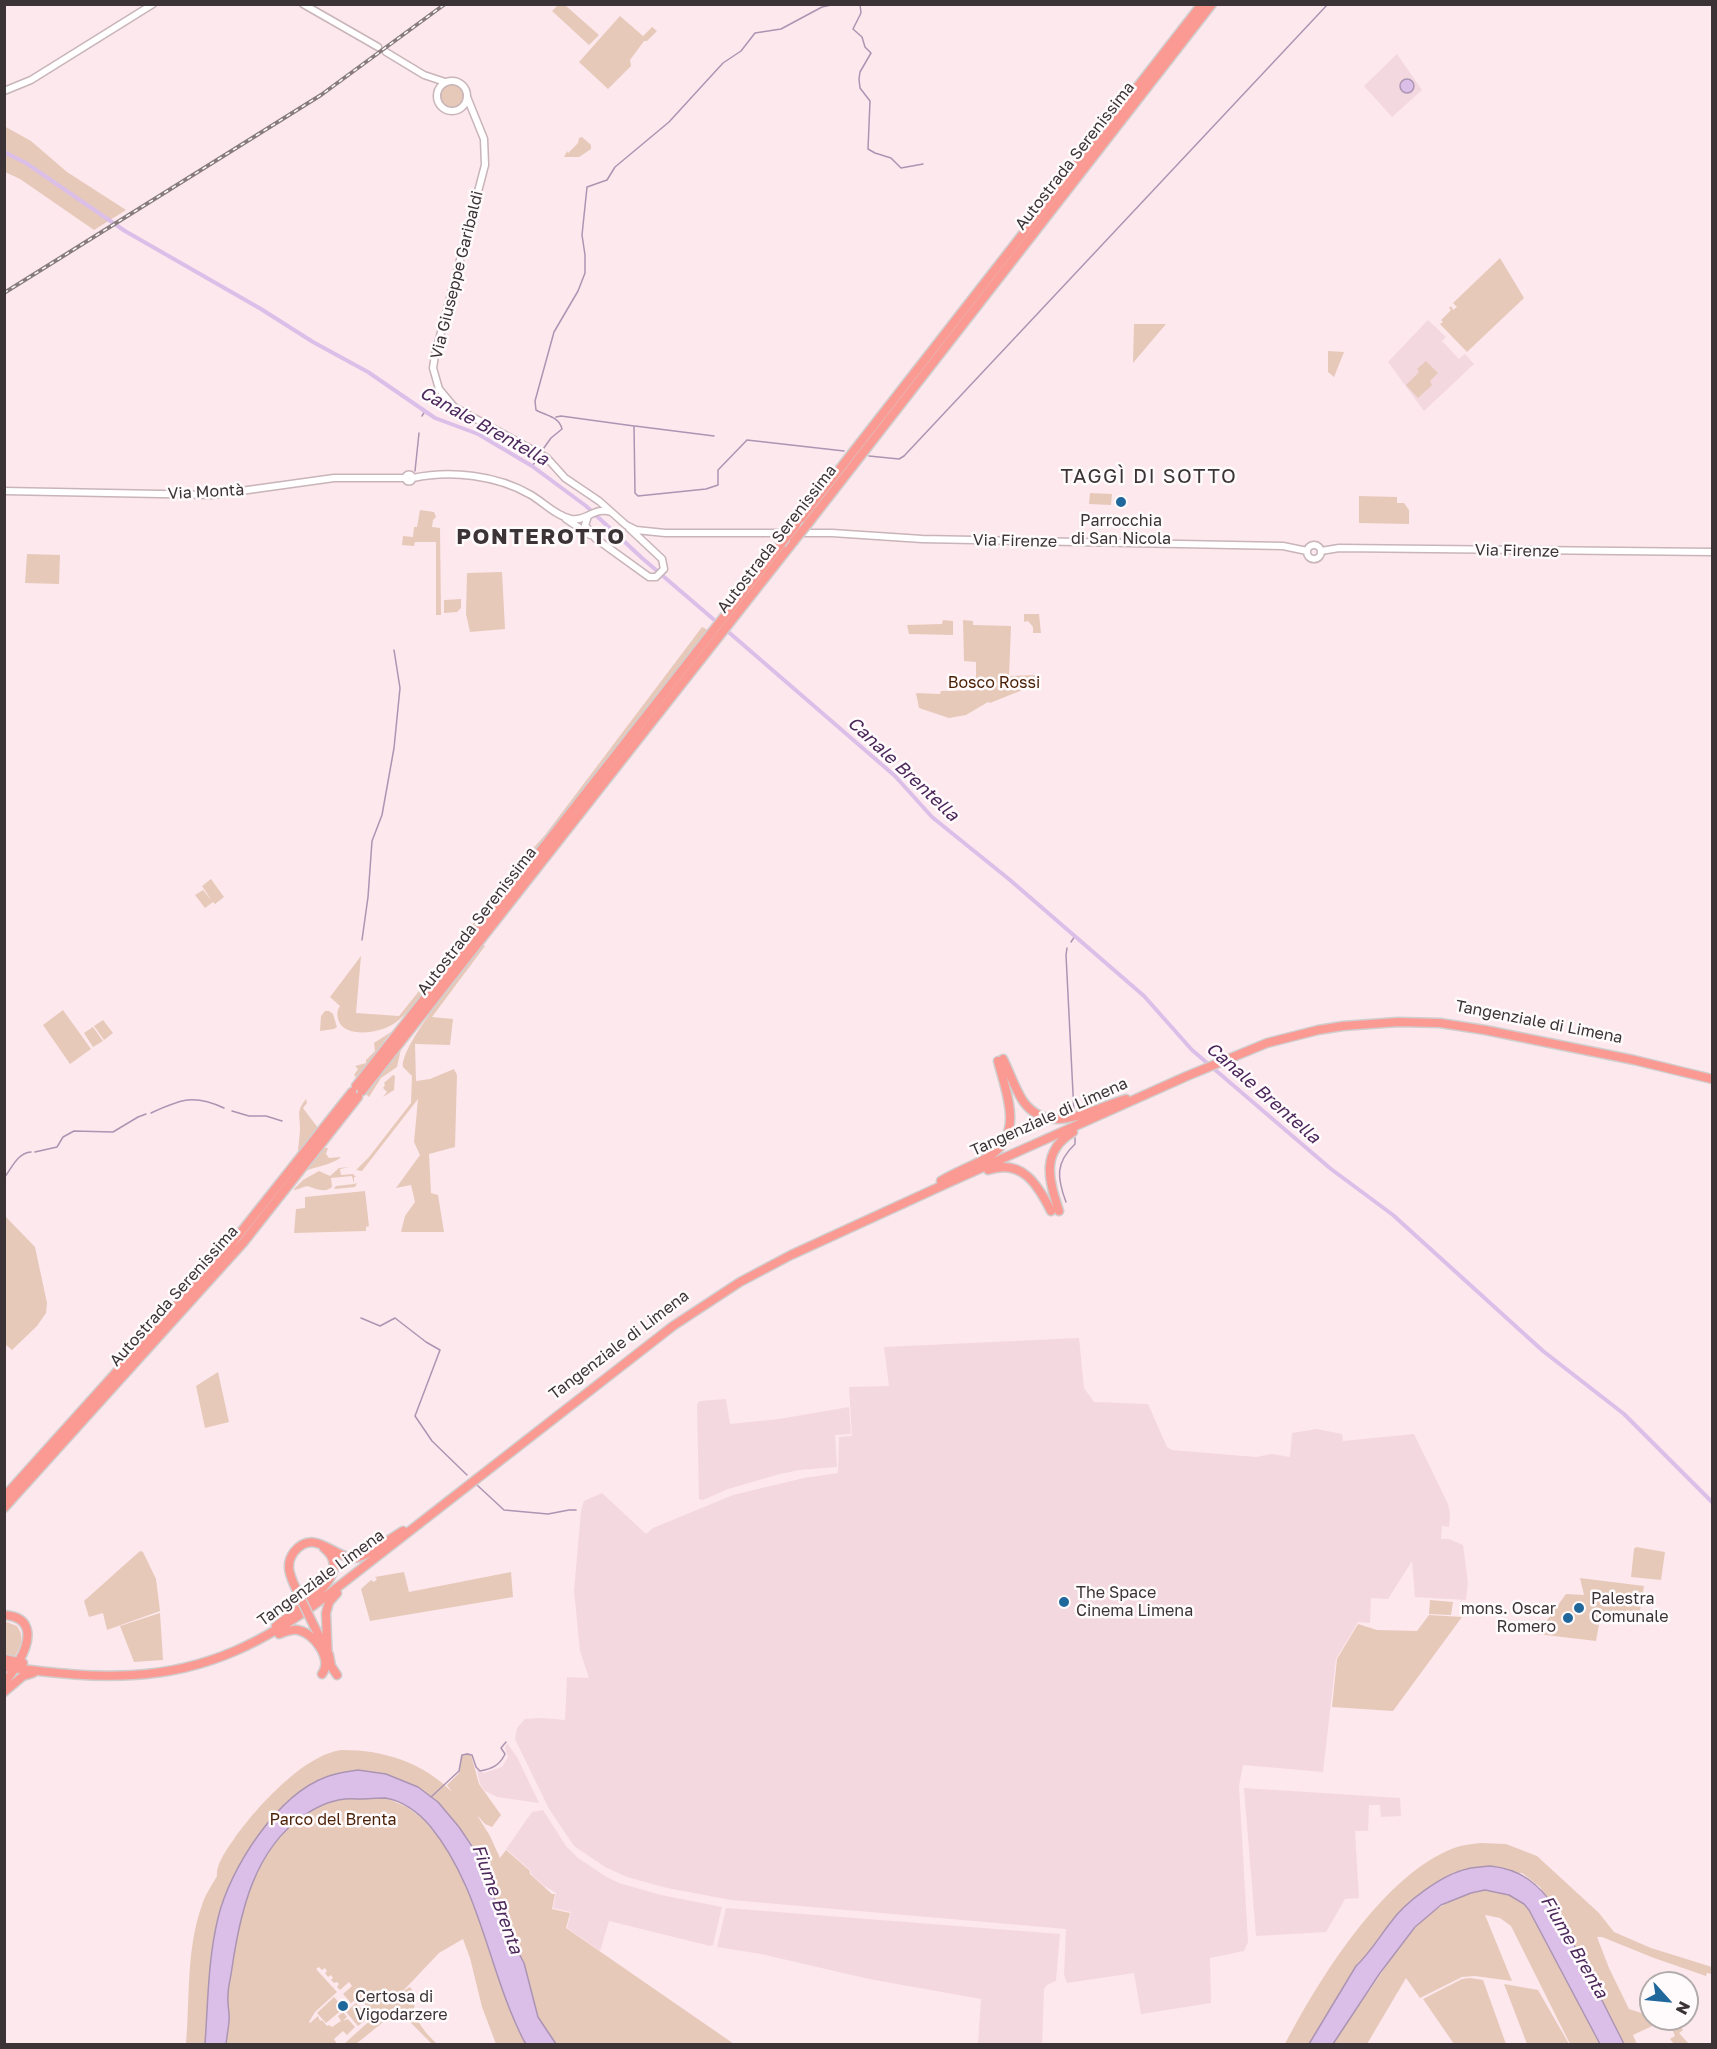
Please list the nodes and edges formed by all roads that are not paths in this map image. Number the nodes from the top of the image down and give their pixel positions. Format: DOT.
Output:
graph roads {
  1 [pos="153,4"];
  2 [pos="303,4"];
  3 [pos="1202,4"];
  4 [pos="1212,4"];
  5 [pos="378,47"];
  6 [pos="386,52"];
  7 [pos="424,75"];
  8 [pos="445,82"];
  9 [pos="4,91"];
  10 [pos="437,92"];
  11 [pos="467,97"];
  12 [pos="457,110"];
  13 [pos="477,120"];
  14 [pos="4,491"];
  15 [pos="590,496"];
  16 [pos="596,511"];
  17 [pos="558,513"];
  18 [pos="614,514"];
  19 [pos="589,515"];
  20 [pos="626,525"];
  21 [pos="651,532"];
  22 [pos="795,533"];
  23 [pos="595,538"];
  24 [pos="645,545"];
  25 [pos="1713,552"];
  26 [pos="715,637"];
  27 [pos="1713,1077"];
  28 [pos="357,1091"];
  29 [pos="1126,1101"];
  30 [pos="1031,1144"];
  31 [pos="940,1182"];
  32 [pos="950,1182"];
  33 [pos="787,1254"];
  34 [pos="472,1480"];
  35 [pos="4,1497"];
  36 [pos="4,1508"];
  37 [pos="403,1531"];
  38 [pos="310,1543"];
  39 [pos="373,1561"];
  40 [pos="4,1618"];
  41 [pos="276,1626"];
  42 [pos="328,1654"];
  43 [pos="224,1657"];
  44 [pos="17,1660"];
  45 [pos="7,1668"];
  46 [pos="64,1671"];
  47 [pos="338,1675"];
  48 [pos="4,1684"];
  49 [pos="4,1692"];
  1 -- 9 [label="main road"];
  2 -- 5 [label="main road"];
  3 -- 22 [label="highway, Autostrada Serenissima"];
  4 -- 22 [label="highway, Autostrada Serenissima, bridge"];
  6 -- 7 [label="main road"];
  7 -- 8 [label="main road"];
  7 -- 10 [label="main road"];
  8 -- 10 [label="main road"];
  8 -- 11 [label="main road"];
  10 -- 12 [label="main road"];
  11 -- 12 [label="main road"];
  11 -- 13 [label="main road, Via Giuseppe Garibaldi"];
  12 -- 13 [label="main road"];
  13 -- 15 [label="main road, Via Giuseppe Garibaldi"];
  14 -- 17 [label="main road, Via Montà"];
  15 -- 16 [label="main road"];
  15 -- 18 [label="main road, Via Giuseppe Garibaldi"];
  16 -- 18 [label="main road"];
  16 -- 19 [label="main road"];
  17 -- 19 [label="main road, Via Montà"];
  17 -- 23 [label="main road"];
  18 -- 20 [label="main road, Via Giuseppe Garibaldi"];
  19 -- 23 [label="main road"];
  20 -- 21 [label="main road, Via Firenze"];
  20 -- 24 [label="main road, Via Giuseppe Garibaldi"];
  21 -- 22 [label="main road, Via Firenze"];
  21 -- 24 [label="main road"];
  22 -- 25 [label="main road, Via Firenze"];
  22 -- 26 [label="highway, Autostrada Serenissima"];
  22 -- 26 [label="highway, Autostrada Serenissima, bridge"];
  23 -- 24 [label="main road, Via Giuseppe Garibaldi"];
  26 -- 28 [label="highway, Autostrada Serenissima"];
  27 -- 29 [label="highway, Tangenziale di Limena"];
  28 -- 35 [label="highway, Autostrada Serenissima"];
  28 -- 36 [label="highway, Autostrada Serenissima"];
  29 -- 30 [label="highway, Tangenziale di Limena"];
  29 -- 31 [label="highway"];
  29 -- 32 [label="highway"];
  30 -- 31 [label="highway, Tangenziale di Limena"];
  30 -- 32 [label="highway, Tangenziale di Limena"];
  31 -- 33 [label="highway, Tangenziale di Limena"];
  32 -- 33 [label="highway, Tangenziale di Limena"];
  33 -- 34 [label="highway, Tangenziale di Limena"];
  34 -- 37 [label="highway, Tangenziale Limena"];
  34 -- 39 [label="highway, Tangenziale Limena"];
  37 -- 38 [label="highway"];
  37 -- 41 [label="highway, Tangenziale Limena"];
  38 -- 41 [label="highway"];
  38 -- 42 [label="highway, bridge"];
  39 -- 42 [label="highway"];
  39 -- 43 [label="highway, Tangenziale Limena"];
  40 -- 44 [label="highway"];
  41 -- 46 [label="highway, Tangenziale Limena"];
  42 -- 43 [label="highway"];
  42 -- 47 [label="highway"];
  43 -- 46 [label="highway, Tangenziale Limena"];
  45 -- 46 [label="highway"];
  45 -- 46 [label="highway"];
  45 -- 48 [label="highway"];
  46 -- 49 [label="highway"];
}
